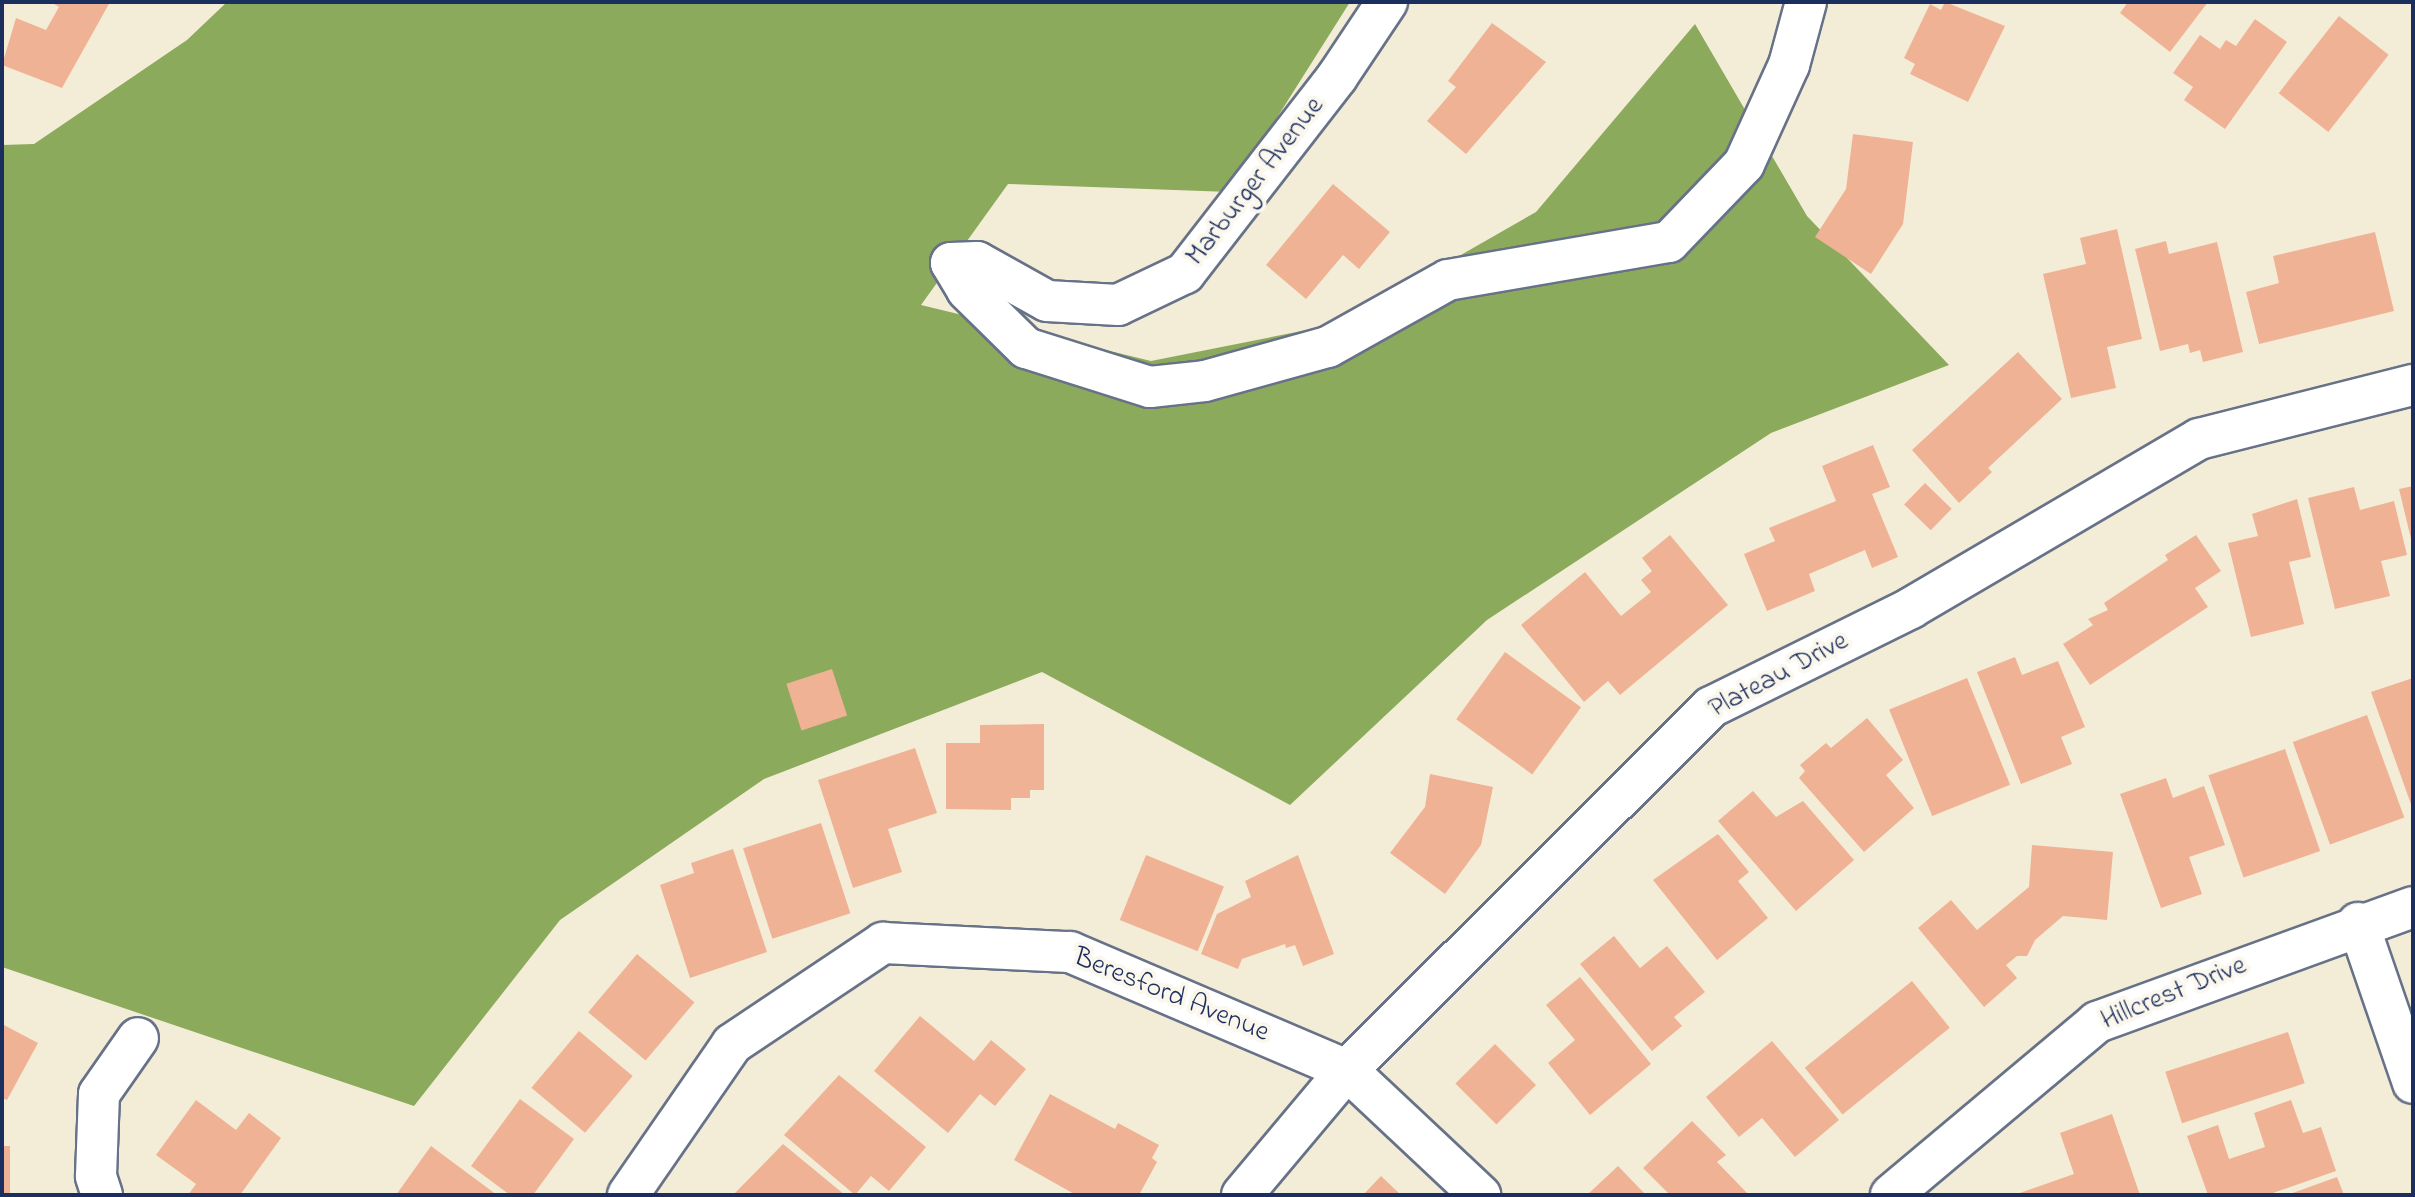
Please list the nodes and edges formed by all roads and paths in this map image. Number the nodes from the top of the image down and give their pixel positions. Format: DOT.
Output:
graph roads {
  1 [pos="1387,2"];
  2 [pos="1806,2"];
  3 [pos="2413,385"];
  4 [pos="2413,907"];
  5 [pos="2358,923"];
  6 [pos="138,1038"];
  7 [pos="1347,1070"];
  8 [pos="2413,1083"];
  9 [pos="1933,1180"];
  10 [pos="102,1195"];
  11 [pos="628,1195"];
  12 [pos="1242,1195"];
  13 [pos="1480,1195"];
  14 [pos="1891,1195"];
  1 -- 2 [label="street, Marburger Avenue"];
  3 -- 7 [label="street, Plateau Drive"];
  4 -- 5 [label="street, Hillcrest Drive"];
  5 -- 8 [label="street"];
  5 -- 9 [label="street, Hillcrest Drive"];
  6 -- 10 [label="street"];
  7 -- 11 [label="street, Beresford Avenue"];
  7 -- 12 [label="street, Plateau Drive"];
  7 -- 13 [label="street, Beresford Avenue"];
  9 -- 14 [label="street, Hillcrest Drive"];
}
